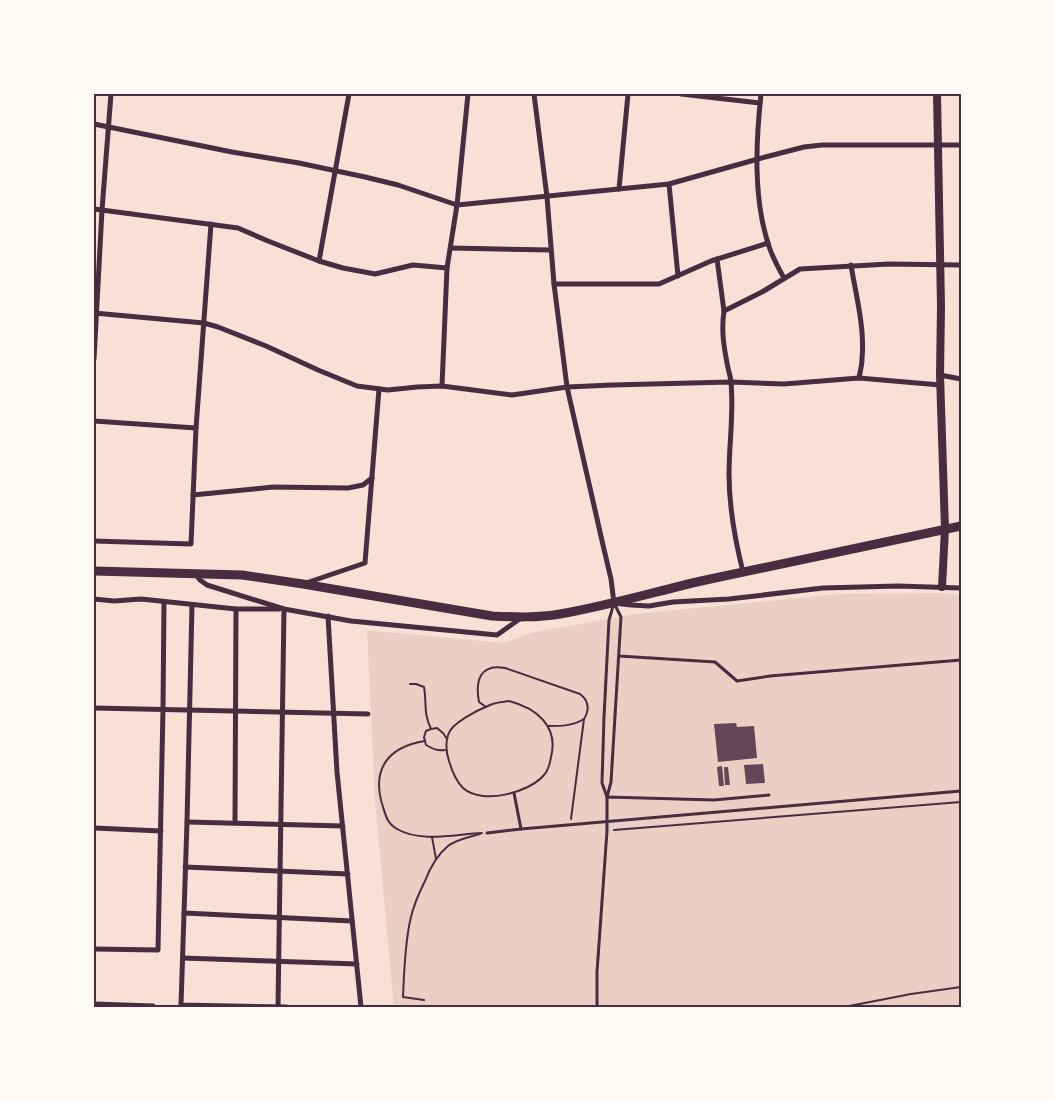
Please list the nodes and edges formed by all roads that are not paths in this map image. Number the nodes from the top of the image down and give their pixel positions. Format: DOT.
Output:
graph roads {
  1 [pos="111,94"];
  2 [pos="349,94"];
  3 [pos="468,94"];
  4 [pos="534,94"];
  5 [pos="628,94"];
  6 [pos="680,94"];
  7 [pos="761,94"];
  8 [pos="937,94"];
  9 [pos="760,103"];
  10 [pos="94,124"];
  11 [pos="109,127"];
  12 [pos="961,145"];
  13 [pos="938,146"];
  14 [pos="758,159"];
  15 [pos="334,171"];
  16 [pos="669,184"];
  17 [pos="620,189"];
  18 [pos="546,197"];
  19 [pos="457,206"];
  20 [pos="94,210"];
  21 [pos="102,210"];
  22 [pos="211,224"];
  23 [pos="768,243"];
  24 [pos="451,248"];
  25 [pos="552,250"];
  26 [pos="717,259"];
  27 [pos="319,261"];
  28 [pos="851,265"];
  29 [pos="940,265"];
  30 [pos="961,265"];
  31 [pos="447,268"];
  32 [pos="678,276"];
  33 [pos="784,278"];
  34 [pos="554,284"];
  35 [pos="724,311"];
  36 [pos="95,313"];
  37 [pos="204,323"];
  38 [pos="94,357"];
  39 [pos="940,375"];
  40 [pos="859,378"];
  41 [pos="961,379"];
  42 [pos="731,382"];
  43 [pos="940,385"];
  44 [pos="442,386"];
  45 [pos="567,387"];
  46 [pos="380,389"];
  47 [pos="94,421"];
  48 [pos="196,428"];
  49 [pos="372,478"];
  50 [pos="193,495"];
  51 [pos="961,526"];
  52 [pos="945,529"];
  53 [pos="94,541"];
  54 [pos="94,571"];
  55 [pos="743,572"];
  56 [pos="195,573"];
  57 [pos="304,584"];
  58 [pos="942,587"];
  59 [pos="961,588"];
  60 [pos="94,599"];
  61 [pos="164,602"];
  62 [pos="614,603"];
  63 [pos="192,605"];
  64 [pos="236,608"];
  65 [pos="284,609"];
  66 [pos="328,616"];
  67 [pos="521,618"];
  68 [pos="619,656"];
  69 [pos="961,660"];
  70 [pos="94,708"];
  71 [pos="163,709"];
  72 [pos="189,710"];
  73 [pos="236,711"];
  74 [pos="283,712"];
  75 [pos="334,713"];
  76 [pos="368,714"];
  77 [pos="961,790"];
  78 [pos="514,793"];
  79 [pos="769,795"];
  80 [pos="608,797"];
  81 [pos="187,822"];
  82 [pos="607,822"];
  83 [pos="235,823"];
  84 [pos="281,824"];
  85 [pos="343,826"];
  86 [pos="94,828"];
  87 [pos="521,829"];
  88 [pos="160,831"];
  89 [pos="487,833"];
  90 [pos="185,867"];
  91 [pos="280,871"];
  92 [pos="348,874"];
  93 [pos="184,913"];
  94 [pos="279,918"];
  95 [pos="352,921"];
  96 [pos="94,949"];
  97 [pos="183,958"];
  98 [pos="279,961"];
  99 [pos="357,964"];
  100 [pos="94,1004"];
  101 [pos="153,1006"];
  102 [pos="278,1007"];
  103 [pos="287,1007"];
  104 [pos="361,1007"];
  105 [pos="597,1007"];
  1 -- 11 [label="street"];
  2 -- 15 [label="street"];
  3 -- 19 [label="street"];
  4 -- 18 [label="street"];
  5 -- 17 [label="street"];
  6 -- 9 [label="street"];
  7 -- 9 [label="street"];
  8 -- 13 [label="street"];
  9 -- 14 [label="street"];
  10 -- 11 [label="street"];
  11 -- 15 [label="street"];
  11 -- 21 [label="street"];
  12 -- 13 [label="street"];
  13 -- 14 [label="street"];
  13 -- 29 [label="street"];
  14 -- 16 [label="street"];
  14 -- 23 [label="street"];
  15 -- 19 [label="street"];
  15 -- 27 [label="street"];
  16 -- 17 [label="street"];
  16 -- 32 [label="street"];
  17 -- 18 [label="street"];
  18 -- 19 [label="street"];
  18 -- 25 [label="street"];
  19 -- 24 [label="street"];
  20 -- 21 [label="street"];
  21 -- 22 [label="street"];
  21 -- 36 [label="street"];
  22 -- 27 [label="street"];
  22 -- 37 [label="street"];
  23 -- 26 [label="street"];
  23 -- 33 [label="street"];
  24 -- 25 [label="street"];
  24 -- 31 [label="street"];
  25 -- 34 [label="street"];
  26 -- 32 [label="street"];
  26 -- 35 [label="street"];
  27 -- 31 [label="street"];
  28 -- 29 [label="street"];
  28 -- 33 [label="street"];
  28 -- 40 [label="street"];
  29 -- 30 [label="street"];
  29 -- 39 [label="street"];
  31 -- 44 [label="street"];
  32 -- 34 [label="street"];
  33 -- 35 [label="street"];
  34 -- 45 [label="street"];
  35 -- 42 [label="street"];
  36 -- 37 [label="street"];
  36 -- 38 [label="street"];
  37 -- 46 [label="street"];
  37 -- 48 [label="street"];
  39 -- 41 [label="street"];
  39 -- 43 [label="street"];
  40 -- 42 [label="street"];
  40 -- 43 [label="street"];
  42 -- 45 [label="street"];
  42 -- 55 [label="street"];
  43 -- 52 [label="street"];
  44 -- 45 [label="street"];
  44 -- 46 [label="street"];
  45 -- 62 [label="street"];
  46 -- 49 [label="street"];
  47 -- 48 [label="street"];
  48 -- 50 [label="street"];
  49 -- 50 [label="street"];
  49 -- 57 [label="street"];
  50 -- 53 [label="street"];
  51 -- 52 [label="main road"];
  52 -- 55 [label="main road"];
  52 -- 58 [label="street"];
  54 -- 56 [label="main road"];
  55 -- 62 [label="main road"];
  56 -- 57 [label="main road"];
  56 -- 65 [label="street"];
  57 -- 67 [label="main road"];
  58 -- 59 [label="street"];
  58 -- 62 [label="street"];
  60 -- 61 [label="street"];
  61 -- 63 [label="street"];
  61 -- 71 [label="street"];
  62 -- 67 [label="main road"];
  62 -- 68 [label="lane"];
  62 -- 80 [label="lane"];
  63 -- 64 [label="street"];
  63 -- 72 [label="street"];
  64 -- 65 [label="street"];
  64 -- 73 [label="street"];
  65 -- 66 [label="street"];
  65 -- 74 [label="street"];
  66 -- 67 [label="street"];
  66 -- 75 [label="street"];
  68 -- 69 [label="lane"];
  68 -- 80 [label="lane"];
  70 -- 71 [label="street"];
  71 -- 72 [label="street"];
  71 -- 88 [label="street"];
  72 -- 73 [label="street"];
  72 -- 81 [label="street"];
  73 -- 74 [label="street"];
  73 -- 83 [label="street"];
  74 -- 75 [label="street"];
  74 -- 84 [label="street"];
  75 -- 76 [label="street"];
  75 -- 85 [label="street"];
  77 -- 82 [label="lane"];
  78 -- 87 [label="lane"];
  79 -- 80 [label="lane"];
  80 -- 82 [label="lane"];
  81 -- 83 [label="street"];
  81 -- 90 [label="street"];
  82 -- 87 [label="lane"];
  82 -- 105 [label="lane"];
  83 -- 84 [label="street"];
  84 -- 85 [label="street"];
  84 -- 91 [label="street"];
  85 -- 92 [label="street"];
  86 -- 88 [label="street"];
  87 -- 89 [label="lane"];
  88 -- 96 [label="street"];
  90 -- 91 [label="street"];
  90 -- 93 [label="street"];
  91 -- 92 [label="street"];
  91 -- 94 [label="street"];
  92 -- 95 [label="street"];
  93 -- 94 [label="street"];
  93 -- 97 [label="street"];
  94 -- 95 [label="street"];
  94 -- 98 [label="street"];
  95 -- 99 [label="street"];
  97 -- 98 [label="street"];
  97 -- 102 [label="street"];
  98 -- 99 [label="street"];
  98 -- 102 [label="street"];
  99 -- 104 [label="street"];
  100 -- 101 [label="street"];
  102 -- 103 [label="street"];
}
